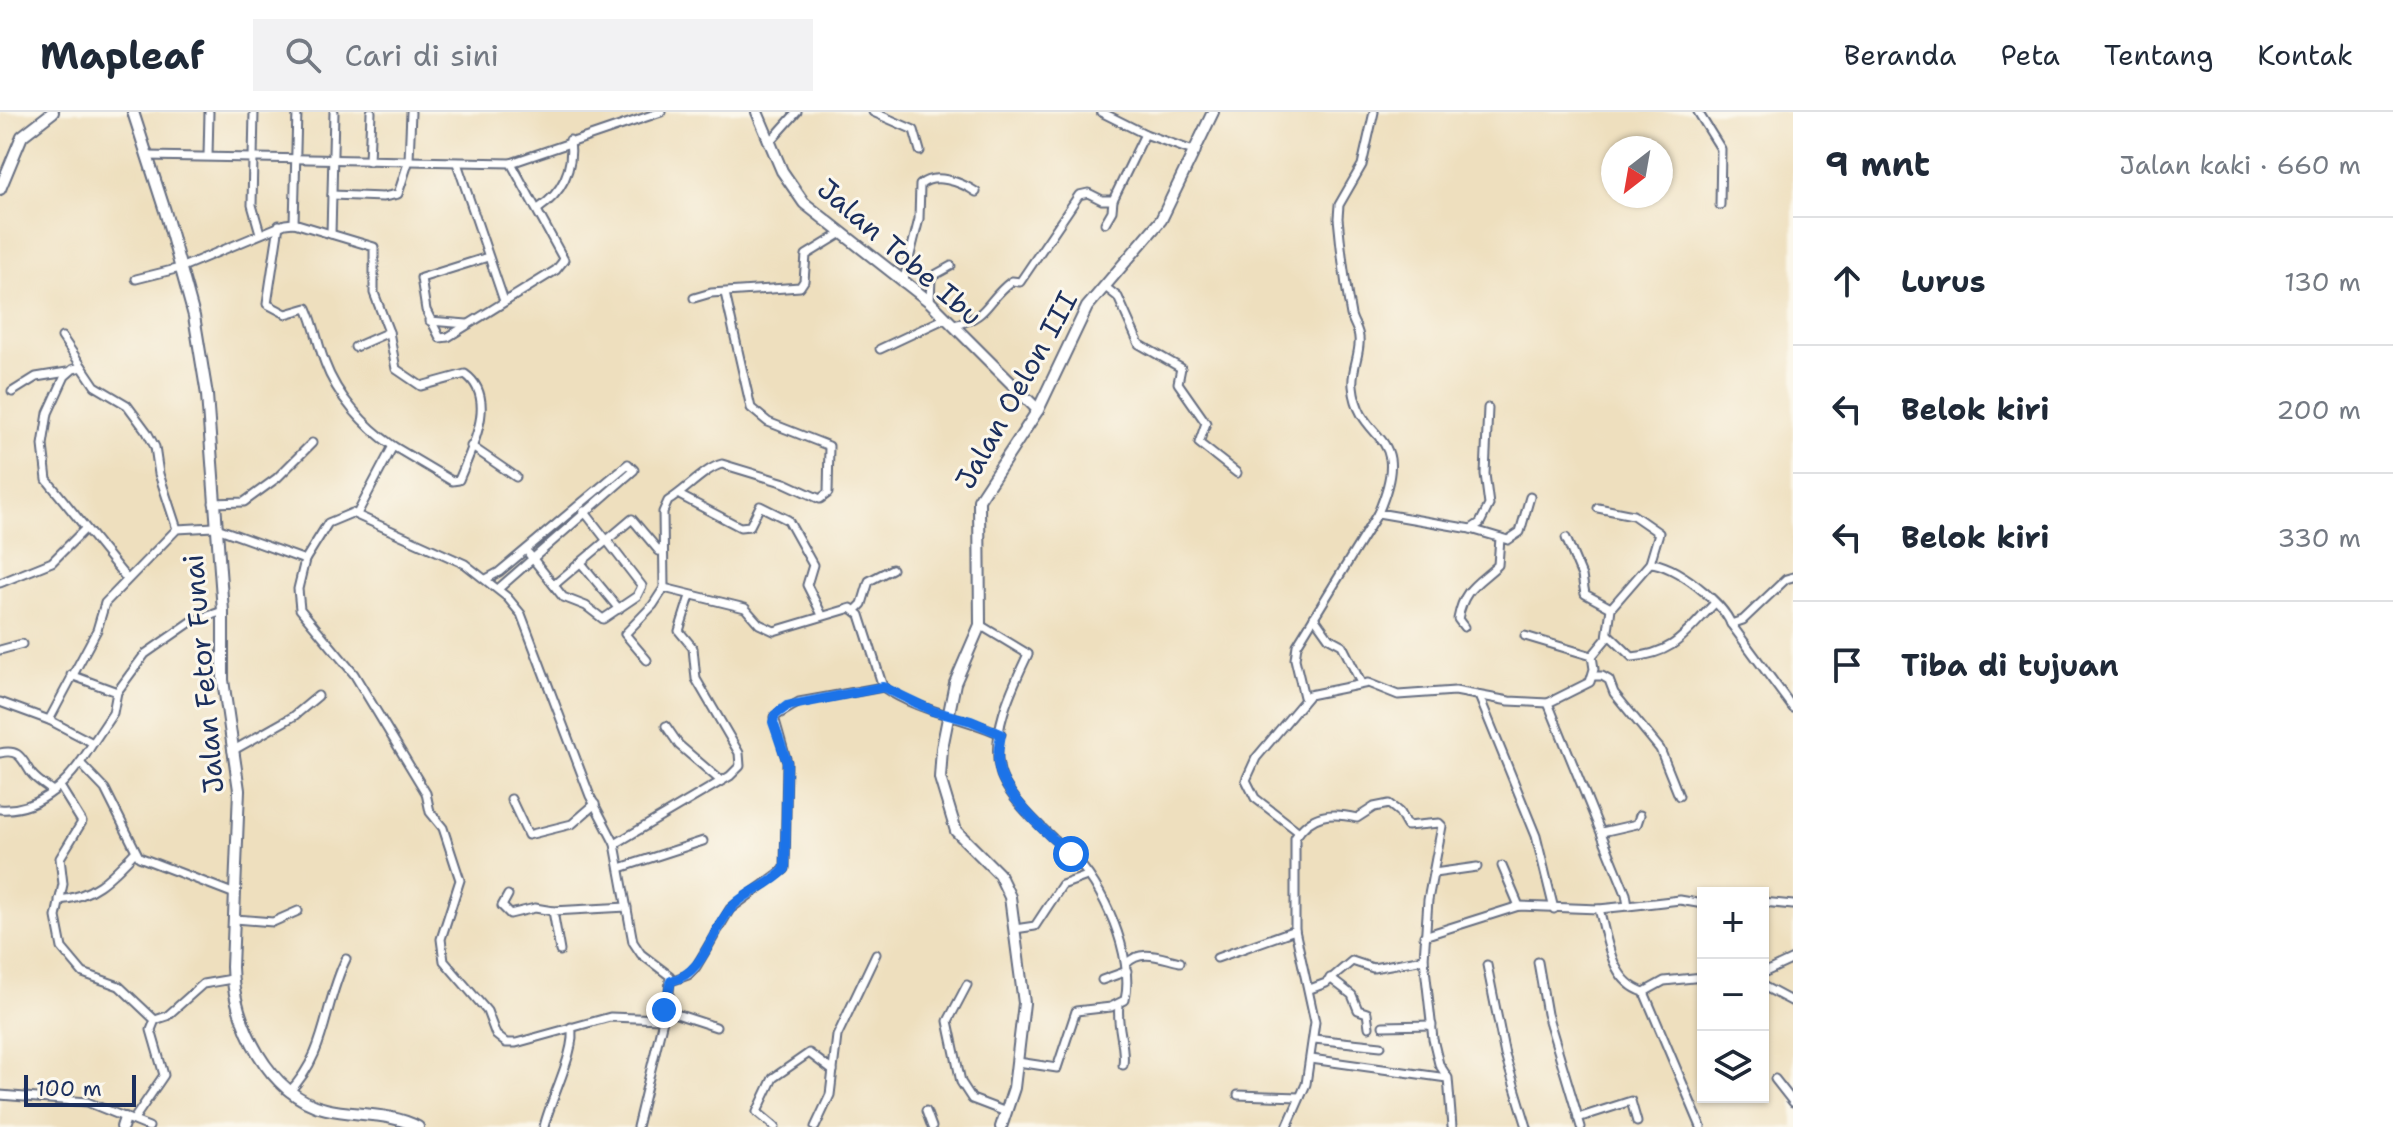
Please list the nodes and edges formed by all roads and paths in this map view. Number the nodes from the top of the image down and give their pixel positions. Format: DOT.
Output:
graph roads {
  1 [pos="53,112"];
  2 [pos="133,112"];
  3 [pos="209,112"];
  4 [pos="254,112"];
  5 [pos="297,112"];
  6 [pos="334,112"];
  7 [pos="371,112"];
  8 [pos="411,112"];
  9 [pos="661,112"];
  10 [pos="757,112"];
  11 [pos="797,112"];
  12 [pos="873,112"];
  13 [pos="1101,112"];
  14 [pos="1213,112"];
  15 [pos="1374,112"];
  16 [pos="1698,112"];
  17 [pos="1145,134"];
  18 [pos="570,140"];
  19 [pos="771,141"];
  20 [pos="920,151"];
  21 [pos="1196,152"];
  22 [pos="148,156"];
  23 [pos="208,156"];
  24 [pos="253,156"];
  25 [pos="296,157"];
  26 [pos="333,157"];
  27 [pos="409,160"];
  28 [pos="369,161"];
  29 [pos="457,163"];
  30 [pos="511,163"];
  31 [pos="0,189"];
  32 [pos="976,192"];
  33 [pos="332,195"];
  34 [pos="1113,200"];
  35 [pos="1720,205"];
  36 [pos="538,209"];
  37 [pos="294,223"];
  38 [pos="1105,223"];
  39 [pos="279,225"];
  40 [pos="260,233"];
  41 [pos="842,233"];
  42 [pos="331,234"];
  43 [pos="488,257"];
  44 [pos="951,266"];
  45 [pos="180,268"];
  46 [pos="136,279"];
  47 [pos="903,283"];
  48 [pos="1104,286"];
  49 [pos="725,293"];
  50 [pos="694,298"];
  51 [pos="504,301"];
  52 [pos="930,302"];
  53 [pos="430,321"];
  54 [pos="950,321"];
  55 [pos="469,324"];
  56 [pos="389,332"];
  57 [pos="62,337"];
  58 [pos="355,347"];
  59 [pos="880,349"];
  60 [pos="82,367"];
  61 [pos="69,371"];
  62 [pos="12,392"];
  63 [pos="1488,408"];
  64 [pos="1038,410"];
  65 [pos="312,443"];
  66 [pos="393,446"];
  67 [pos="471,446"];
  68 [pos="1237,473"];
  69 [pos="516,477"];
  70 [pos="681,496"];
  71 [pos="1530,497"];
  72 [pos="213,503"];
  73 [pos="582,508"];
  74 [pos="1598,508"];
  75 [pos="1378,513"];
  76 [pos="357,514"];
  77 [pos="214,527"];
  78 [pos="177,529"];
  79 [pos="1471,529"];
  80 [pos="84,530"];
  81 [pos="1500,538"];
  82 [pos="1566,538"];
  83 [pos="607,541"];
  84 [pos="525,549"];
  85 [pos="659,551"];
  86 [pos="531,557"];
  87 [pos="305,560"];
  88 [pos="581,563"];
  89 [pos="1650,563"];
  90 [pos="892,569"];
  91 [pos="1793,577"];
  92 [pos="127,579"];
  93 [pos="486,579"];
  94 [pos="0,583"];
  95 [pos="554,585"];
  96 [pos="664,588"];
  97 [pos="498,589"];
  98 [pos="690,596"];
  99 [pos="1715,603"];
  100 [pos="1611,608"];
  101 [pos="619,609"];
  102 [pos="856,610"];
  103 [pos="223,611"];
  104 [pos="822,615"];
  105 [pos="1314,617"];
  106 [pos="1731,624"];
  107 [pos="980,625"];
  108 [pos="1464,627"];
  109 [pos="1608,634"];
  110 [pos="1525,636"];
  111 [pos="22,644"];
  112 [pos="0,650"];
  113 [pos="1592,656"];
  114 [pos="647,660"];
  115 [pos="71,675"];
  116 [pos="1593,676"];
  117 [pos="1361,683"];
  118 [pos="883,687"];
  119 [pos="117,692"];
  120 [pos="318,696"];
  121 [pos="1479,696"];
  122 [pos="1304,697"];
  123 [pos="0,702"];
  124 [pos="1548,703"];
  125 [pos="1793,708"];
  126 [pos="948,715"];
  127 [pos="49,720"];
  128 [pos="666,726"];
  129 [pos="1001,734"];
  130 [pos="93,743"];
  131 [pos="232,751"];
  132 [pos="0,753"];
  133 [pos="80,763"];
  134 [pos="721,781"];
  135 [pos="57,790"];
  136 [pos="1679,796"];
  137 [pos="511,799"];
  138 [pos="595,804"];
  139 [pos="0,809"];
  140 [pos="1640,815"];
  141 [pos="1299,832"];
  142 [pos="1602,832"];
  143 [pos="703,841"];
  144 [pos="615,844"];
  145 [pos="135,852"];
  146 [pos="1502,866"];
  147 [pos="1477,867"];
  148 [pos="620,868"];
  149 [pos="1434,873"];
  150 [pos="1087,876"];
  151 [pos="235,894"];
  152 [pos="508,895"];
  153 [pos="59,900"];
  154 [pos="1697,903"];
  155 [pos="1769,903"];
  156 [pos="1793,905"];
  157 [pos="1519,906"];
  158 [pos="1628,906"];
  159 [pos="627,907"];
  160 [pos="1554,909"];
  161 [pos="1599,909"];
  162 [pos="298,911"];
  163 [pos="553,911"];
  164 [pos="235,919"];
  165 [pos="1015,929"];
  166 [pos="1295,930"];
  167 [pos="1424,936"];
  168 [pos="560,951"];
  169 [pos="876,954"];
  170 [pos="1217,958"];
  171 [pos="346,959"];
  172 [pos="1424,959"];
  173 [pos="1793,959"];
  174 [pos="1180,962"];
  175 [pos="1538,962"];
  176 [pos="1487,965"];
  177 [pos="1127,968"];
  178 [pos="1769,970"];
  179 [pos="1330,978"];
  180 [pos="1697,978"];
  181 [pos="232,979"];
  182 [pos="1102,980"];
  183 [pos="671,981"];
  184 [pos="967,985"];
  185 [pos="1310,989"];
  186 [pos="1769,989"];
  187 [pos="1644,992"];
  188 [pos="1793,1002"];
  189 [pos="1119,1005"];
  190 [pos="664,1010"];
  191 [pos="661,1019"];
  192 [pos="155,1020"];
  193 [pos="1432,1025"];
  194 [pos="1383,1026"];
  195 [pos="571,1027"];
  196 [pos="716,1027"];
  197 [pos="1369,1027"];
  198 [pos="1314,1039"];
  199 [pos="1381,1046"];
  200 [pos="1311,1059"];
  201 [pos="1018,1062"];
  202 [pos="1123,1065"];
  203 [pos="833,1071"];
  204 [pos="1448,1078"];
  205 [pos="1775,1079"];
  206 [pos="289,1092"];
  207 [pos="0,1095"];
  208 [pos="1238,1095"];
  209 [pos="1300,1097"];
  210 [pos="1793,1102"];
  211 [pos="926,1111"];
  212 [pos="1006,1112"];
  213 [pos="1578,1118"];
  214 [pos="127,1121"];
  215 [pos="1637,1122"];
  216 [pos="149,1127"];
  217 [pos="418,1127"];
  218 [pos="544,1127"];
  219 [pos="637,1127"];
  220 [pos="775,1127"];
  221 [pos="815,1127"];
  222 [pos="932,1127"];
  223 [pos="1001,1127"];
  224 [pos="1287,1127"];
  225 [pos="1452,1127"];
  226 [pos="1527,1127"];
  227 [pos="1581,1127"];
  228 [pos="1701,1127"];
  1 -- 31 [label="street"];
  2 -- 22 [label="street, Jalan Fetor Funai"];
  3 -- 23 [label="street"];
  4 -- 24 [label="street"];
  5 -- 25 [label="street"];
  6 -- 26 [label="street"];
  7 -- 28 [label="street"];
  8 -- 27 [label="street"];
  9 -- 18 [label="street"];
  10 -- 19 [label="street, Jalan Tobe Ibu"];
  11 -- 19 [label="street"];
  12 -- 20 [label="street"];
  13 -- 17 [label="street"];
  14 -- 21 [label="street, Jalan Oelon III"];
  15 -- 75 [label="street"];
  16 -- 35 [label="street"];
  17 -- 21 [label="street"];
  17 -- 34 [label="street"];
  18 -- 30 [label="street"];
  18 -- 36 [label="street"];
  19 -- 41 [label="street, Jalan Tobe Ibu"];
  21 -- 48 [label="street, Jalan Oelon III"];
  22 -- 23 [label="street"];
  22 -- 45 [label="street, Jalan Fetor Funai"];
  23 -- 24 [label="street"];
  24 -- 25 [label="street"];
  24 -- 40 [label="street"];
  25 -- 26 [label="street"];
  25 -- 37 [label="street"];
  26 -- 28 [label="street"];
  26 -- 33 [label="street"];
  27 -- 28 [label="street"];
  27 -- 29 [label="street"];
  27 -- 33 [label="street"];
  29 -- 30 [label="street"];
  29 -- 43 [label="street"];
  30 -- 36 [label="street"];
  32 -- 47 [label="street"];
  33 -- 42 [label="street"];
  34 -- 38 [label="street"];
  34 -- 54 [label="street"];
  36 -- 51 [label="street"];
  37 -- 39 [label="street"];
  37 -- 42 [label="street"];
  39 -- 40 [label="street"];
  39 -- 66 [label="street"];
  40 -- 45 [label="street"];
  41 -- 47 [label="street, Jalan Tobe Ibu"];
  41 -- 49 [label="street"];
  42 -- 56 [label="street"];
  43 -- 51 [label="street"];
  43 -- 53 [label="street"];
  44 -- 52 [label="street"];
  45 -- 46 [label="street"];
  45 -- 72 [label="street, Jalan Fetor Funai"];
  47 -- 52 [label="street, Jalan Tobe Ibu"];
  48 -- 64 [label="street, Jalan Oelon III"];
  48 -- 68 [label="street"];
  49 -- 50 [label="street"];
  49 -- 70 [label="street"];
  51 -- 55 [label="street"];
  52 -- 54 [label="street, Jalan Tobe Ibu"];
  53 -- 55 [label="street"];
  53 -- 55 [label="street"];
  54 -- 59 [label="street"];
  54 -- 64 [label="street, Jalan Tobe Ibu"];
  56 -- 58 [label="street"];
  56 -- 67 [label="street"];
  57 -- 60 [label="street"];
  60 -- 61 [label="street"];
  60 -- 78 [label="street"];
  61 -- 62 [label="street"];
  61 -- 80 [label="street"];
  63 -- 79 [label="street"];
  64 -- 107 [label="street, Jalan Oelon III"];
  65 -- 72 [label="street"];
  66 -- 67 [label="street"];
  66 -- 76 [label="street"];
  67 -- 69 [label="street"];
  70 -- 96 [label="street"];
  70 -- 104 [label="street"];
  71 -- 81 [label="street"];
  72 -- 77 [label="street, Jalan Fetor Funai"];
  73 -- 73 [label="street"];
  73 -- 83 [label="street"];
  73 -- 84 [label="street"];
  73 -- 86 [label="street"];
  74 -- 89 [label="street"];
  75 -- 79 [label="street"];
  75 -- 105 [label="street"];
  76 -- 87 [label="street"];
  76 -- 93 [label="street"];
  77 -- 78 [label="street"];
  77 -- 87 [label="street"];
  77 -- 103 [label="street, Jalan Fetor Funai"];
  78 -- 92 [label="street"];
  79 -- 81 [label="street"];
  80 -- 92 [label="street"];
  80 -- 94 [label="street"];
  81 -- 108 [label="street"];
  82 -- 100 [label="street"];
  83 -- 85 [label="street"];
  83 -- 88 [label="street"];
  83 -- 101 [label="street"];
  84 -- 86 [label="street"];
  84 -- 93 [label="street"];
  86 -- 95 [label="street"];
  86 -- 97 [label="street"];
  87 -- 195 [label="street"];
  88 -- 95 [label="street"];
  88 -- 101 [label="street"];
  89 -- 99 [label="street"];
  89 -- 100 [label="street"];
  90 -- 102 [label="street"];
  91 -- 106 [label="street"];
  92 -- 115 [label="street"];
  93 -- 97 [label="street"];
  95 -- 101 [label="street"];
  96 -- 98 [label="street"];
  96 -- 114 [label="street"];
  97 -- 138 [label="street"];
  98 -- 104 [label="street"];
  98 -- 134 [label="street"];
  99 -- 106 [label="street"];
  99 -- 109 [label="street"];
  100 -- 109 [label="street"];
  102 -- 104 [label="street"];
  102 -- 118 [label="street"];
  103 -- 119 [label="street"];
  103 -- 131 [label="street, Jalan Fetor Funai"];
  105 -- 117 [label="street"];
  105 -- 122 [label="street"];
  106 -- 125 [label="street"];
  107 -- 126 [label="street, Jalan Oelon III"];
  107 -- 129 [label="street"];
  109 -- 113 [label="street"];
  110 -- 113 [label="street"];
  111 -- 112 [label="street"];
  113 -- 116 [label="street"];
  115 -- 119 [label="street"];
  115 -- 127 [label="street"];
  116 -- 124 [label="street"];
  116 -- 136 [label="street"];
  117 -- 121 [label="street"];
  117 -- 122 [label="street"];
  118 -- 126 [label="street"];
  118 -- 183 [label="street"];
  119 -- 130 [label="street"];
  120 -- 131 [label="street"];
  121 -- 124 [label="street"];
  121 -- 160 [label="street"];
  122 -- 141 [label="street"];
  123 -- 127 [label="street"];
  124 -- 142 [label="street"];
  126 -- 129 [label="street"];
  126 -- 165 [label="street, Jalan Oelon III"];
  127 -- 130 [label="street"];
  128 -- 134 [label="street"];
  129 -- 150 [label="street"];
  130 -- 133 [label="street"];
  131 -- 151 [label="street, Jalan Fetor Funai"];
  132 -- 135 [label="street"];
  133 -- 135 [label="street"];
  133 -- 145 [label="street"];
  134 -- 144 [label="street"];
  135 -- 139 [label="street"];
  135 -- 153 [label="street"];
  137 -- 138 [label="street"];
  138 -- 144 [label="street"];
  140 -- 142 [label="street"];
  141 -- 149 [label="street"];
  141 -- 166 [label="street"];
  142 -- 158 [label="street"];
  143 -- 148 [label="street"];
  144 -- 148 [label="street"];
  145 -- 151 [label="street"];
  145 -- 153 [label="street"];
  146 -- 157 [label="street"];
  147 -- 149 [label="street"];
  148 -- 159 [label="street"];
  149 -- 167 [label="street"];
  150 -- 165 [label="street"];
  150 -- 177 [label="street"];
  151 -- 164 [label="street, Jalan Fetor Funai"];
  152 -- 163 [label="street"];
  153 -- 192 [label="street"];
  154 -- 158 [label="street"];
  155 -- 156 [label="street"];
  157 -- 160 [label="street"];
  157 -- 167 [label="street"];
  158 -- 161 [label="street"];
  159 -- 163 [label="street"];
  159 -- 183 [label="street"];
  160 -- 161 [label="street"];
  161 -- 187 [label="street"];
  162 -- 164 [label="street"];
  163 -- 168 [label="street"];
  164 -- 181 [label="street, Jalan Fetor Funai"];
  165 -- 201 [label="street, Jalan Oelon III"];
  166 -- 170 [label="street"];
  166 -- 185 [label="street"];
  167 -- 172 [label="street"];
  169 -- 203 [label="street"];
  171 -- 206 [label="street"];
  172 -- 179 [label="street"];
  172 -- 193 [label="street"];
  173 -- 178 [label="street"];
  174 -- 177 [label="street"];
  175 -- 213 [label="street"];
  176 -- 226 [label="street"];
  177 -- 182 [label="street"];
  177 -- 189 [label="street"];
  179 -- 185 [label="street"];
  179 -- 197 [label="street"];
  180 -- 187 [label="street"];
  181 -- 192 [label="street"];
  181 -- 206 [label="street, Jalan Fetor Funai"];
  183 -- 190 [label="street"];
  184 -- 212 [label="street"];
  185 -- 198 [label="street"];
  186 -- 188 [label="street"];
  187 -- 228 [label="street"];
  189 -- 201 [label="street"];
  189 -- 202 [label="street"];
  190 -- 191 [label="street"];
  190 -- 196 [label="street"];
  191 -- 195 [label="street"];
  191 -- 219 [label="street"];
  192 -- 214 [label="street"];
  193 -- 194 [label="street"];
  193 -- 204 [label="street"];
  195 -- 218 [label="street"];
  198 -- 199 [label="street"];
  198 -- 200 [label="street"];
  200 -- 204 [label="street"];
  200 -- 209 [label="street"];
  201 -- 212 [label="street, Jalan Oelon III"];
  203 -- 220 [label="street"];
  203 -- 221 [label="street"];
  204 -- 225 [label="street"];
  205 -- 210 [label="street"];
  206 -- 217 [label="street, Jalan Fetor Funai"];
  207 -- 214 [label="street"];
  208 -- 209 [label="street"];
  209 -- 224 [label="street"];
  211 -- 222 [label="street"];
  212 -- 223 [label="street, Jalan Oelon III"];
  213 -- 215 [label="street"];
  213 -- 227 [label="street"];
  214 -- 216 [label="street"];
}
